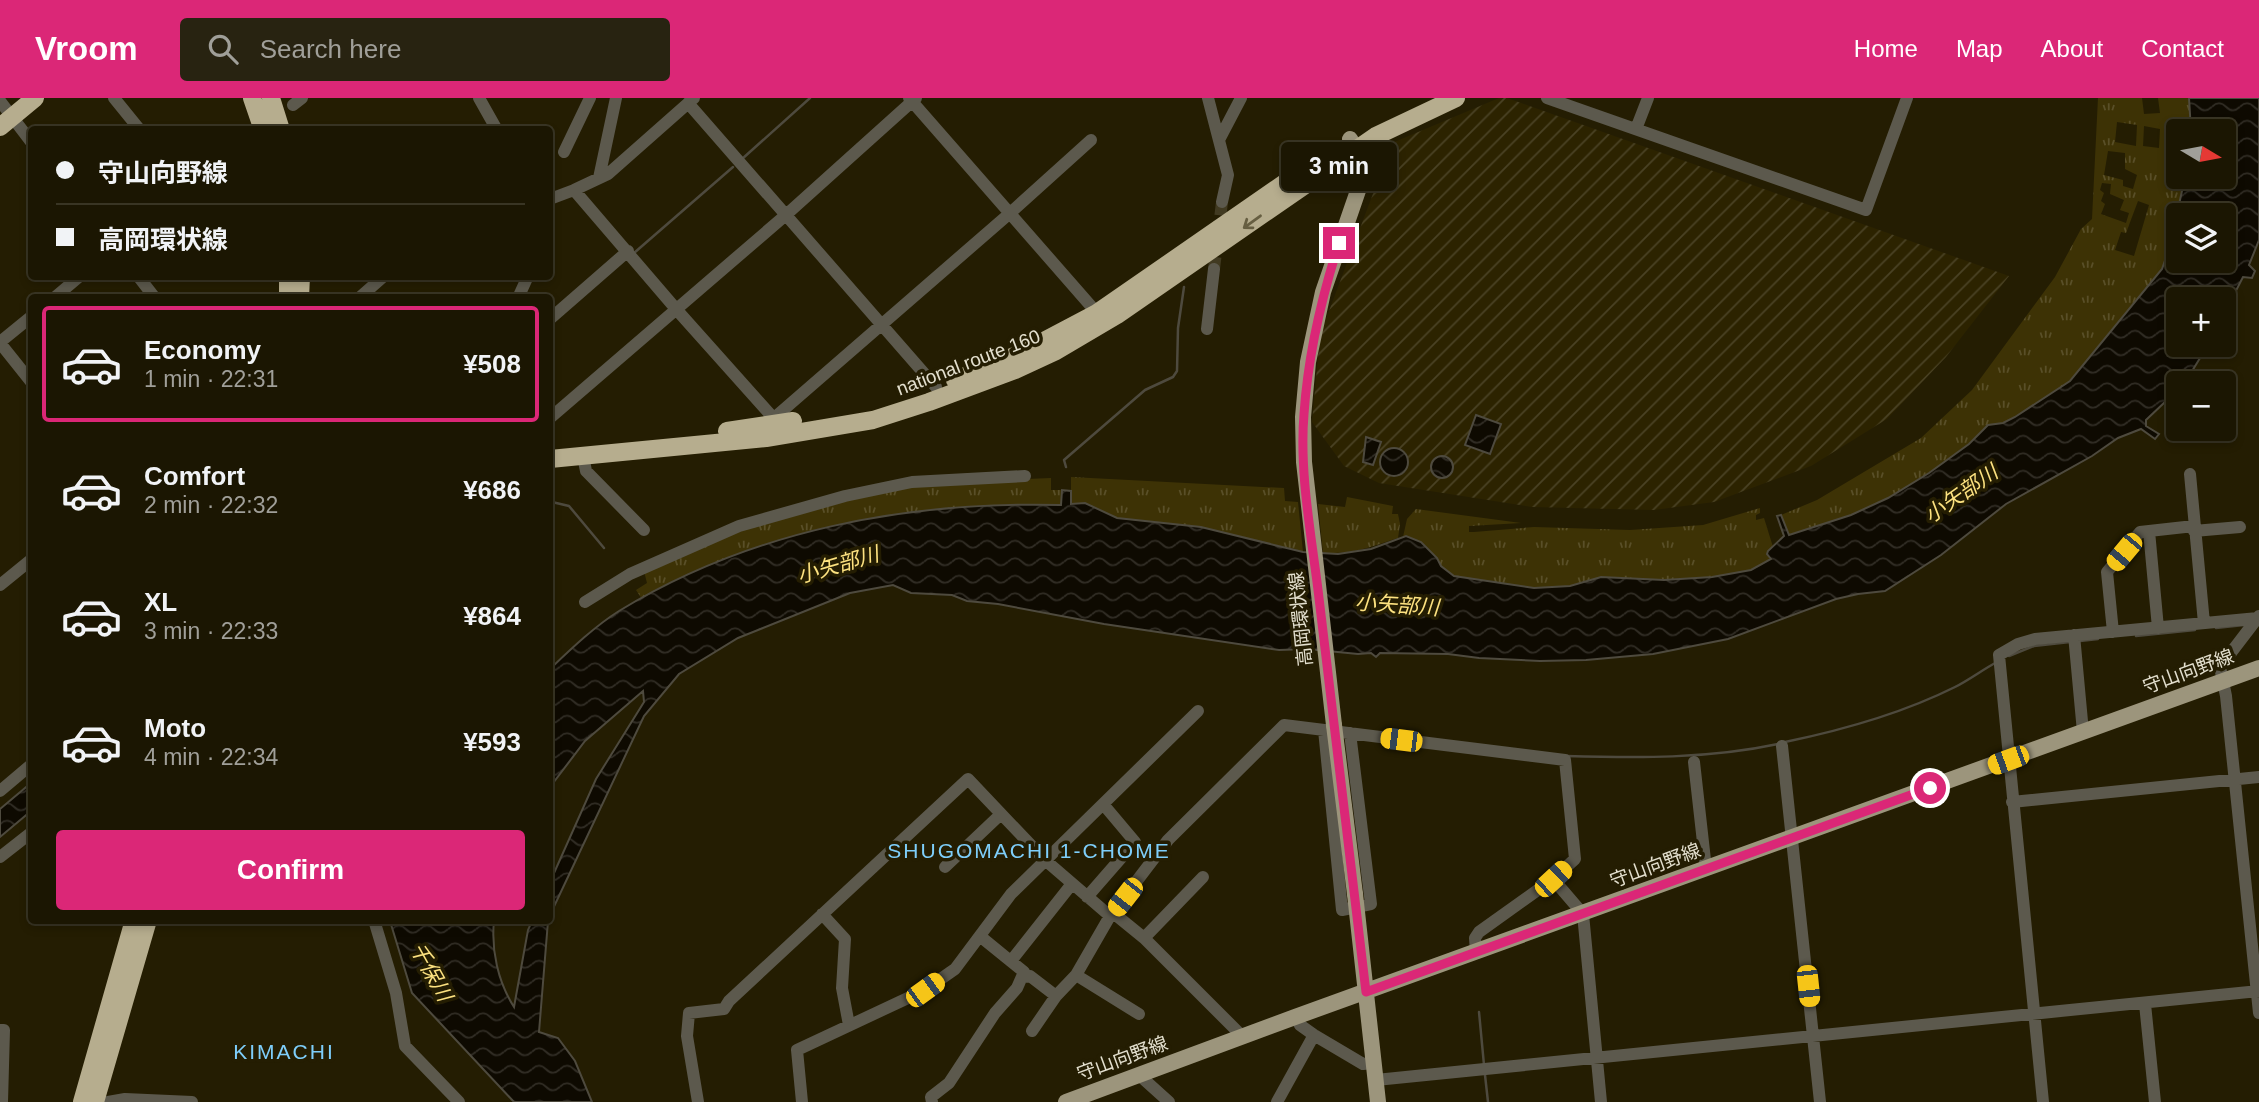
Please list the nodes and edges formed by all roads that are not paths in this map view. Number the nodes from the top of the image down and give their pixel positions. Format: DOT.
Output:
graph roads {
  1 [pos="35,98"];
  2 [pos="114,98"];
  3 [pos="253,98"];
  4 [pos="271,98"];
  5 [pos="479,98"];
  6 [pos="590,98"];
  7 [pos="616,98"];
  8 [pos="1208,98"];
  9 [pos="1241,98"];
  10 [pos="1426,98"];
  11 [pos="1456,98"];
  12 [pos="1547,98"];
  13 [pos="1648,98"];
  14 [pos="1907,98"];
  15 [pos="913,99"];
  16 [pos="0,101"];
  17 [pos="691,101"];
  18 [pos="6,122"];
  19 [pos="137,126"];
  20 [pos="262,126"];
  21 [pos="280,126"];
  22 [pos="495,126"];
  23 [pos="1636,129"];
  24 [pos="28,140"];
  25 [pos="1091,140"];
  26 [pos="1219,140"];
  27 [pos="1353,144"];
  28 [pos="564,152"];
  29 [pos="599,178"];
  30 [pos="574,190"];
  31 [pos="553,198"];
  32 [pos="1222,202"];
  33 [pos="787,214"];
  34 [pos="1009,214"];
  35 [pos="628,251"];
  36 [pos="1213,269"];
  37 [pos="75,280"];
  38 [pos="141,280"];
  39 [pos="379,280"];
  40 [pos="59,294"];
  41 [pos="152,294"];
  42 [pos="364,294"];
  43 [pos="676,309"];
  44 [pos="1097,313"];
  45 [pos="553,315"];
  46 [pos="28,319"];
  47 [pos="881,324"];
  48 [pos="1207,328"];
  49 [pos="0,342"];
  50 [pos="28,378"];
  51 [pos="936,387"];
  52 [pos="553,415"];
  53 [pos="776,421"];
  54 [pos="553,447"];
  55 [pos="583,456"];
  56 [pos="553,459"];
  57 [pos="2190,474"];
  58 [pos="1025,476"];
  59 [pos="2240,527"];
  60 [pos="2194,528"];
  61 [pos="644,530"];
  62 [pos="2149,531"];
  63 [pos="28,562"];
  64 [pos="0,585"];
  65 [pos="584,601"];
  66 [pos="2258,617"];
  67 [pos="2204,622"];
  68 [pos="2158,628"];
  69 [pos="2113,632"];
  70 [pos="2074,635"];
  71 [pos="2259,668"];
  72 [pos="2222,682"];
  73 [pos="1198,711"];
  74 [pos="1329,728"];
  75 [pos="2083,732"];
  76 [pos="1350,733"];
  77 [pos="1782,746"];
  78 [pos="2008,760"];
  79 [pos="1694,762"];
  80 [pos="28,767"];
  81 [pos="2259,777"];
  82 [pos="2234,780"];
  83 [pos="0,791"];
  84 [pos="2012,802"];
  85 [pos="1103,804"];
  86 [pos="1001,814"];
  87 [pos="28,835"];
  88 [pos="1793,837"];
  89 [pos="0,857"];
  90 [pos="1045,860"];
  91 [pos="1099,860"];
  92 [pos="945,867"];
  93 [pos="1706,869"];
  94 [pos="1110,871"];
  95 [pos="1202,877"];
  96 [pos="1553,879"];
  97 [pos="1071,885"];
  98 [pos="1087,897"];
  99 [pos="1356,901"];
  100 [pos="821,914"];
  101 [pos="1583,914"];
  102 [pos="1110,916"];
  103 [pos="133,924"];
  104 [pos="147,924"];
  105 [pos="375,924"];
  106 [pos="981,937"];
  107 [pos="1144,938"];
  108 [pos="1476,952"];
  109 [pos="1011,961"];
  110 [pos="1076,975"];
  111 [pos="1024,977"];
  112 [pos="2258,991"];
  113 [pos="1366,992"];
  114 [pos="1056,996"];
  115 [pos="2144,1003"];
  116 [pos="2259,1013"];
  117 [pos="1139,1014"];
  118 [pos="2034,1014"];
  119 [pos="1295,1017"];
  120 [pos="849,1026"];
  121 [pos="0,1030"];
  122 [pos="1032,1031"];
  123 [pos="1314,1035"];
  124 [pos="1813,1036"];
  125 [pos="1243,1037"];
  126 [pos="1597,1058"];
  127 [pos="1374,1063"];
  128 [pos="1138,1074"];
  129 [pos="1376,1080"];
  130 [pos="173,1101"];
  131 [pos="2,1102"];
  132 [pos="82,1102"];
  133 [pos="95,1102"];
  134 [pos="108,1102"];
  135 [pos="192,1102"];
  136 [pos="459,1102"];
  137 [pos="698,1102"];
  138 [pos="802,1102"];
  139 [pos="932,1102"];
  140 [pos="1066,1102"];
  141 [pos="1169,1102"];
  142 [pos="1277,1102"];
  143 [pos="1378,1102"];
  144 [pos="1601,1102"];
  145 [pos="1820,1102"];
  146 [pos="2043,1102"];
  147 [pos="2155,1102"];
  1 -- 18 [label="highway"];
  2 -- 19 [label="street"];
  3 -- 20 [label="highway"];
  4 -- 21 [label="highway"];
  5 -- 22 [label="street"];
  6 -- 28 [label="street"];
  7 -- 29 [label="street"];
  8 -- 26 [label="street"];
  9 -- 26 [label="street"];
  10 -- 27 [label="highway, national route 160"];
  11 -- 27 [label="highway, national route 160"];
  12 -- 23 [label="street"];
  13 -- 23 [label="street"];
  14 -- 23 [label="street"];
  15 -- 33 [label="street"];
  15 -- 34 [label="street"];
  16 -- 18 [label="street"];
  17 -- 29 [label="street"];
  17 -- 33 [label="street"];
  18 -- 24 [label="street"];
  25 -- 34 [label="street"];
  26 -- 32 [label="street"];
  27 -- 44 [label="highway, national route 160"];
  27 -- 55 [label="highway, national route 160, one-way"];
  27 -- 74 [label="main road, 高岡環状線"];
  29 -- 30 [label="street"];
  30 -- 31 [label="street"];
  30 -- 35 [label="street"];
  33 -- 43 [label="street"];
  33 -- 47 [label="street"];
  34 -- 44 [label="street"];
  34 -- 47 [label="street"];
  35 -- 43 [label="street"];
  35 -- 45 [label="street"];
  36 -- 48 [label="street"];
  37 -- 40 [label="street"];
  38 -- 41 [label="street"];
  39 -- 42 [label="street"];
  43 -- 52 [label="street"];
  43 -- 53 [label="street"];
  44 -- 51 [label="highway, national route 160"];
  46 -- 49 [label="street"];
  47 -- 51 [label="street"];
  47 -- 53 [label="street"];
  49 -- 50 [label="street"];
  51 -- 53 [label="highway, national route 160"];
  53 -- 54 [label="highway, national route 160"];
  55 -- 56 [label="highway, national route 160"];
  55 -- 61 [label="street"];
  57 -- 60 [label="street"];
  58 -- 65 [label="street"];
  59 -- 60 [label="street"];
  60 -- 62 [label="street"];
  60 -- 67 [label="street"];
  62 -- 68 [label="street"];
  62 -- 69 [label="street"];
  63 -- 64 [label="street"];
  66 -- 67 [label="street"];
  66 -- 72 [label="street"];
  67 -- 68 [label="street"];
  68 -- 69 [label="street"];
  69 -- 70 [label="street"];
  70 -- 75 [label="street"];
  70 -- 78 [label="street"];
  71 -- 72 [label="main road, 守山向野線"];
  72 -- 75 [label="main road, 守山向野線"];
  72 -- 82 [label="street"];
  73 -- 85 [label="street"];
  74 -- 76 [label="street"];
  74 -- 99 [label="main road, 高岡環状線, bridge"];
  74 -- 102 [label="street"];
  75 -- 78 [label="main road, 守山向野線"];
  76 -- 96 [label="street"];
  76 -- 99 [label="street"];
  77 -- 88 [label="street"];
  78 -- 84 [label="street"];
  78 -- 88 [label="main road, 守山向野線"];
  79 -- 93 [label="street"];
  80 -- 83 [label="street"];
  81 -- 82 [label="street"];
  82 -- 84 [label="street"];
  82 -- 112 [label="street"];
  84 -- 118 [label="street"];
  85 -- 90 [label="street"];
  85 -- 94 [label="street"];
  86 -- 90 [label="street"];
  86 -- 92 [label="street"];
  86 -- 100 [label="street"];
  87 -- 89 [label="street"];
  88 -- 93 [label="main road, 守山向野線"];
  88 -- 124 [label="street"];
  90 -- 97 [label="street"];
  90 -- 106 [label="street"];
  91 -- 94 [label="street"];
  93 -- 101 [label="main road, 守山向野線"];
  94 -- 98 [label="street"];
  95 -- 107 [label="street"];
  96 -- 101 [label="street"];
  96 -- 108 [label="street"];
  97 -- 98 [label="street"];
  97 -- 109 [label="street"];
  98 -- 102 [label="street"];
  99 -- 113 [label="main road, 高岡環状線"];
  100 -- 120 [label="street"];
  100 -- 137 [label="street"];
  101 -- 108 [label="main road, 守山向野線"];
  101 -- 126 [label="street"];
  102 -- 107 [label="street"];
  102 -- 110 [label="street"];
  103 -- 132 [label="highway"];
  104 -- 133 [label="highway"];
  105 -- 136 [label="street"];
  106 -- 109 [label="street"];
  106 -- 120 [label="street"];
  107 -- 125 [label="street"];
  108 -- 113 [label="main road, 守山向野線"];
  109 -- 111 [label="street"];
  110 -- 114 [label="street"];
  110 -- 117 [label="street"];
  111 -- 114 [label="street"];
  111 -- 139 [label="street"];
  112 -- 115 [label="street"];
  112 -- 116 [label="street"];
  113 -- 119 [label="main road, 守山向野線"];
  113 -- 127 [label="main road, 高岡環状線"];
  114 -- 122 [label="street"];
  115 -- 118 [label="street"];
  115 -- 147 [label="street"];
  118 -- 124 [label="street"];
  118 -- 146 [label="street"];
  119 -- 123 [label="street"];
  119 -- 125 [label="main road, 守山向野線"];
  120 -- 138 [label="street"];
  121 -- 131 [label="street"];
  123 -- 127 [label="street"];
  123 -- 142 [label="street"];
  124 -- 126 [label="street"];
  124 -- 145 [label="street"];
  125 -- 128 [label="main road, 守山向野線"];
  126 -- 129 [label="street"];
  126 -- 144 [label="street"];
  127 -- 129 [label="main road, 高岡環状線"];
  128 -- 140 [label="main road, 守山向野線"];
  128 -- 141 [label="street"];
  129 -- 143 [label="main road, 高岡環状線"];
  130 -- 134 [label="street"];
  130 -- 135 [label="street"];
}
